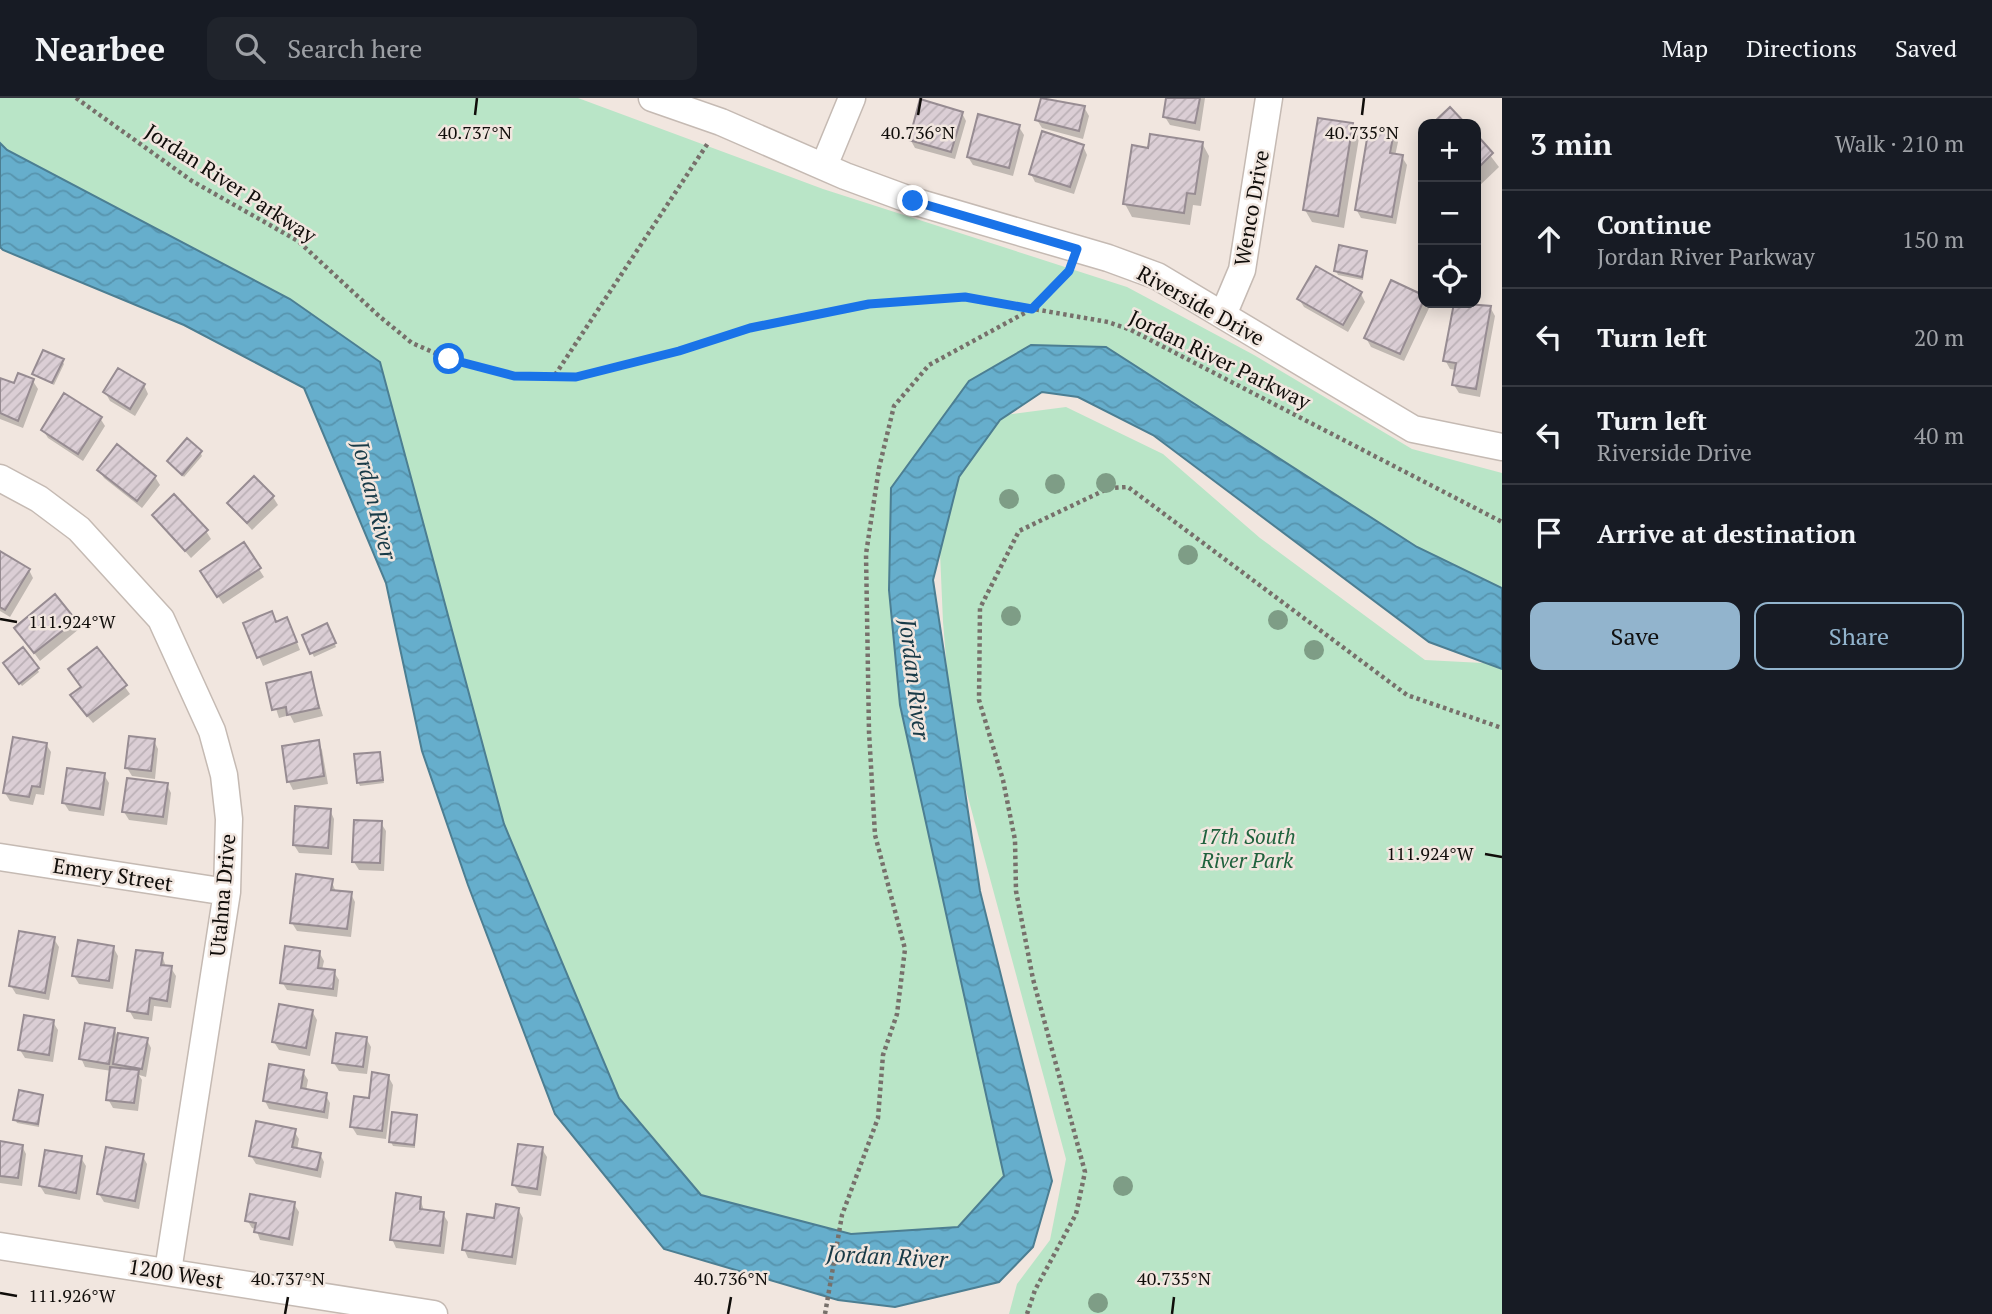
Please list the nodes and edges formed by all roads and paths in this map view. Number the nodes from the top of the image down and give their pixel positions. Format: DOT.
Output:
graph roads {
  1 [pos="76,98"];
  2 [pos="652,98"];
  3 [pos="852,98"];
  4 [pos="1269,98"];
  5 [pos="721,122"];
  6 [pos="824,166"];
  7 [pos="1077,249"];
  8 [pos="1032,309"];
  9 [pos="1223,315"];
  10 [pos="555,376"];
  11 [pos="1502,447"];
  12 [pos="0,478"];
  13 [pos="1502,522"];
  14 [pos="1502,728"];
  15 [pos="0,857"];
  16 [pos="227,892"];
  17 [pos="0,1246"];
  18 [pos="168,1272"];
  19 [pos="356,1308"];
  20 [pos="434,1314"];
  21 [pos="825,1314"];
  22 [pos="1027,1314"];
  1 -- 10 [label="path, Jordan River Parkway"];
  2 -- 5 [label="street, Riverside Drive"];
  3 -- 6 [label="street"];
  4 -- 9 [label="street, Wenco Drive"];
  5 -- 6 [label="street, Riverside Drive"];
  5 -- 10 [label="path"];
  6 -- 7 [label="street, Riverside Drive"];
  7 -- 8 [label="path"];
  7 -- 9 [label="street, Riverside Drive"];
  8 -- 10 [label="path, Jordan River Parkway"];
  8 -- 13 [label="path, Jordan River Parkway"];
  8 -- 21 [label="path"];
  9 -- 11 [label="street, Riverside Drive"];
  12 -- 16 [label="street, Utahna Drive"];
  14 -- 22 [label="path"];
  15 -- 16 [label="street, Emery Street"];
  16 -- 18 [label="street, Utahna Drive"];
  17 -- 18 [label="street, 1200 West"];
  18 -- 19 [label="street, 1200 West"];
  19 -- 20 [label="street, 1200 West"];
}
